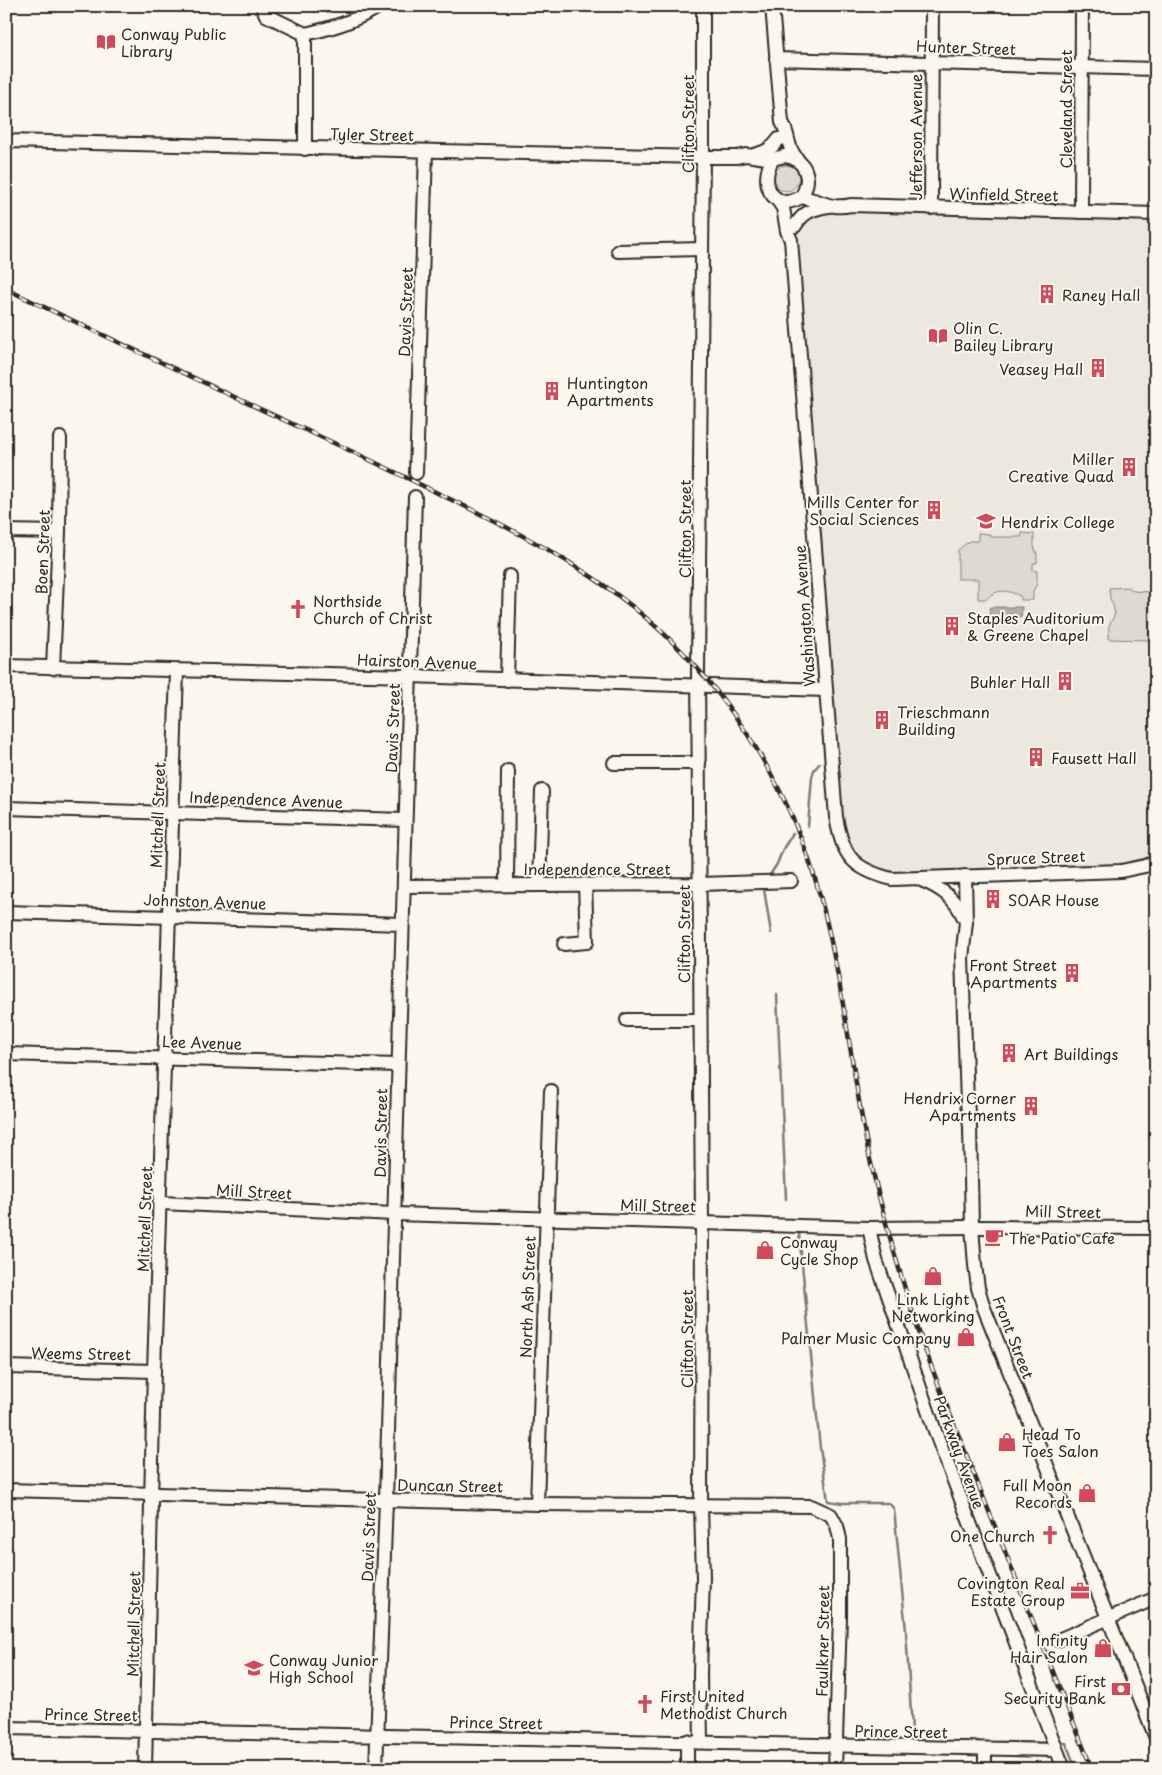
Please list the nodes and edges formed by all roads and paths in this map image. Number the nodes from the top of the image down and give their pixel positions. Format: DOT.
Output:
graph roads {
  1 [pos="262,6"];
  2 [pos="380,6"];
  3 [pos="703,6"];
  4 [pos="772,6"];
  5 [pos="932,6"];
  6 [pos="1082,6"];
  7 [pos="305,34"];
  8 [pos="776,59"];
  9 [pos="931,62"];
  10 [pos="1082,68"];
  11 [pos="1156,69"];
  12 [pos="782,122"];
  13 [pos="778,139"];
  14 [pos="6,141"];
  15 [pos="305,148"];
  16 [pos="426,152"];
  17 [pos="754,155"];
  18 [pos="703,157"];
  19 [pos="736,157"];
  20 [pos="775,158"];
  21 [pos="798,160"];
  22 [pos="806,178"];
  23 [pos="766,180"];
  24 [pos="776,198"];
  25 [pos="799,198"];
  26 [pos="851,205"];
  27 [pos="829,206"];
  28 [pos="931,208"];
  29 [pos="1082,212"];
  30 [pos="1156,214"];
  31 [pos="795,226"];
  32 [pos="791,240"];
  33 [pos="702,250"];
  34 [pos="618,251"];
  35 [pos="60,438"];
  36 [pos="416,473"];
  37 [pos="415,497"];
  38 [pos="6,531"];
  39 [pos="60,532"];
  40 [pos="510,576"];
  41 [pos="6,666"];
  42 [pos="53,668"];
  43 [pos="177,671"];
  44 [pos="410,676"];
  45 [pos="507,680"];
  46 [pos="699,687"];
  47 [pos="826,690"];
  48 [pos="699,763"];
  49 [pos="614,764"];
  50 [pos="508,771"];
  51 [pos="542,791"];
  52 [pos="6,808"];
  53 [pos="173,812"];
  54 [pos="405,820"];
  55 [pos="1156,862"];
  56 [pos="965,876"];
  57 [pos="916,879"];
  58 [pos="791,881"];
  59 [pos="585,884"];
  60 [pos="700,884"];
  61 [pos="507,885"];
  62 [pos="539,885"];
  63 [pos="404,886"];
  64 [pos="6,912"];
  65 [pos="170,916"];
  66 [pos="966,922"];
  67 [pos="402,924"];
  68 [pos="564,944"];
  69 [pos="627,1020"];
  70 [pos="700,1020"];
  71 [pos="6,1054"];
  72 [pos="166,1058"];
  73 [pos="397,1065"];
  74 [pos="551,1091"];
  75 [pos="161,1203"];
  76 [pos="394,1214"];
  77 [pos="546,1219"];
  78 [pos="702,1222"];
  79 [pos="972,1226"];
  80 [pos="869,1228"];
  81 [pos="1156,1228"];
  82 [pos="6,1368"];
  83 [pos="154,1371"];
  84 [pos="6,1490"];
  85 [pos="152,1495"];
  86 [pos="386,1500"];
  87 [pos="537,1504"];
  88 [pos="701,1506"];
  89 [pos="831,1515"];
  90 [pos="1156,1598"];
  91 [pos="1107,1618"];
  92 [pos="1058,1640"];
  93 [pos="6,1728"];
  94 [pos="147,1731"];
  95 [pos="377,1737"];
  96 [pos="1156,1738"];
  97 [pos="694,1741"];
  98 [pos="835,1746"];
  99 [pos="985,1749"];
  100 [pos="1056,1750"];
  101 [pos="145,1769"];
  102 [pos="376,1769"];
  103 [pos="687,1769"];
  104 [pos="835,1769"];
  105 [pos="985,1769"];
  106 [pos="1064,1769"];
  1 -- 7 [label="street"];
  2 -- 7 [label="street"];
  3 -- 18 [label="street, Clifton Street"];
  4 -- 8 [label="street"];
  5 -- 9 [label="street, Jefferson Avenue"];
  6 -- 10 [label="street, Cleveland Street"];
  7 -- 15 [label="street"];
  8 -- 9 [label="street, Hunter Street"];
  8 -- 12 [label="street"];
  9 -- 10 [label="street, Hunter Street"];
  9 -- 28 [label="street, Jefferson Avenue"];
  10 -- 11 [label="street, Hunter Street"];
  10 -- 29 [label="street, Cleveland Street"];
  12 -- 13 [label="street"];
  12 -- 21 [label="street"];
  13 -- 17 [label="street"];
  13 -- 20 [label="street"];
  14 -- 15 [label="street, Tyler Street"];
  15 -- 16 [label="street, Tyler Street"];
  16 -- 18 [label="street, Tyler Street"];
  16 -- 36 [label="street, Davis Street"];
  17 -- 19 [label="street, Tyler Street"];
  17 -- 20 [label="street, Tyler Street"];
  18 -- 19 [label="street, Tyler Street"];
  18 -- 33 [label="street, Clifton Street"];
  19 -- 23 [label="street, Tyler Street"];
  20 -- 21 [label="street"];
  20 -- 23 [label="street"];
  21 -- 22 [label="street"];
  22 -- 25 [label="street"];
  22 -- 26 [label="street, Winfield Street"];
  23 -- 24 [label="street"];
  24 -- 25 [label="street"];
  24 -- 32 [label="street, Washington Avenue"];
  25 -- 27 [label="street, Winfield Street"];
  25 -- 31 [label="street, Washington Avenue"];
  26 -- 27 [label="street, Winfield Street"];
  26 -- 28 [label="street, Winfield Street"];
  27 -- 31 [label="street"];
  28 -- 29 [label="street, Winfield Street"];
  29 -- 30 [label="street, Winfield Street"];
  31 -- 32 [label="street, Washington Avenue"];
  32 -- 47 [label="street, Washington Avenue"];
  33 -- 34 [label="street"];
  33 -- 46 [label="street, Clifton Street"];
  35 -- 39 [label="street, Boen Street"];
  37 -- 44 [label="street, Davis Street"];
  38 -- 39 [label="street"];
  39 -- 42 [label="street, Boen Street"];
  40 -- 45 [label="street"];
  41 -- 42 [label="street, Hairston Avenue"];
  42 -- 43 [label="street, Hairston Avenue"];
  43 -- 44 [label="street, Hairston Avenue"];
  43 -- 53 [label="street, Mitchell Street"];
  44 -- 45 [label="street, Hairston Avenue"];
  44 -- 54 [label="street, Davis Street"];
  45 -- 46 [label="street, Hairston Avenue"];
  46 -- 47 [label="street, Hairston Avenue"];
  46 -- 48 [label="street, Clifton Street"];
  47 -- 57 [label="street, Washington Avenue"];
  48 -- 49 [label="street"];
  48 -- 60 [label="street, Clifton Street"];
  50 -- 61 [label="street"];
  51 -- 62 [label="street"];
  52 -- 53 [label="street, Independence Avenue"];
  53 -- 54 [label="street, Independence Avenue"];
  53 -- 65 [label="street, Mitchell Street"];
  54 -- 63 [label="street, Davis Street"];
  55 -- 56 [label="street, Spruce Street"];
  56 -- 57 [label="street, Spruce Street"];
  56 -- 66 [label="street, Front Street"];
  57 -- 66 [label="street"];
  58 -- 60 [label="street, Independence Street"];
  59 -- 60 [label="street, Independence Street"];
  59 -- 62 [label="street, Independence Street"];
  59 -- 68 [label="street"];
  60 -- 70 [label="street, Clifton Street"];
  61 -- 62 [label="street, Independence Street"];
  61 -- 63 [label="street, Independence Street"];
  63 -- 67 [label="street, Davis Street"];
  64 -- 65 [label="street, Johnston Avenue"];
  65 -- 67 [label="street, Johnston Avenue"];
  65 -- 72 [label="street, Mitchell Street"];
  66 -- 79 [label="street, Front Street"];
  67 -- 73 [label="street, Davis Street"];
  69 -- 70 [label="street"];
  70 -- 78 [label="street, Clifton Street"];
  71 -- 72 [label="street, Lee Avenue"];
  72 -- 73 [label="street, Lee Avenue"];
  72 -- 75 [label="street, Mitchell Street"];
  73 -- 76 [label="street, Davis Street"];
  74 -- 77 [label="street, North Ash Street"];
  75 -- 76 [label="street, Mill Street"];
  75 -- 83 [label="street, Mitchell Street"];
  76 -- 77 [label="street, Mill Street"];
  76 -- 86 [label="street, Davis Street"];
  77 -- 78 [label="street, Mill Street"];
  77 -- 87 [label="street, North Ash Street"];
  78 -- 80 [label="street, Mill Street"];
  78 -- 88 [label="street, Clifton Street"];
  79 -- 80 [label="street, Mill Street"];
  79 -- 81 [label="street, Mill Street"];
  79 -- 91 [label="street, Front Street"];
  80 -- 100 [label="street, Parkway Avenue"];
  82 -- 83 [label="street, Weems Street"];
  83 -- 85 [label="street, Mitchell Street"];
  84 -- 85 [label="street, Duncan Street"];
  85 -- 86 [label="street, Duncan Street"];
  85 -- 94 [label="street, Mitchell Street"];
  86 -- 87 [label="street, Duncan Street"];
  86 -- 95 [label="street, Davis Street"];
  87 -- 88 [label="street, Duncan Street"];
  88 -- 89 [label="street, Duncan Street"];
  88 -- 97 [label="street, Clifton Street"];
  89 -- 98 [label="street, Faulkner Street"];
  90 -- 91 [label="street"];
  91 -- 92 [label="street"];
  91 -- 96 [label="street, Front Street"];
  93 -- 94 [label="street, Prince Street"];
  94 -- 95 [label="street, Prince Street"];
  94 -- 101 [label="street, Mitchell Street"];
  95 -- 97 [label="street, Prince Street"];
  95 -- 102 [label="street, Davis Street"];
  97 -- 98 [label="street, Prince Street"];
  97 -- 103 [label="street, Clifton Street"];
  98 -- 99 [label="street, Prince Street"];
  98 -- 104 [label="street, Faulkner Street"];
  99 -- 100 [label="street, Prince Street"];
  99 -- 105 [label="street"];
  100 -- 106 [label="street, Parkway Avenue"];
}
